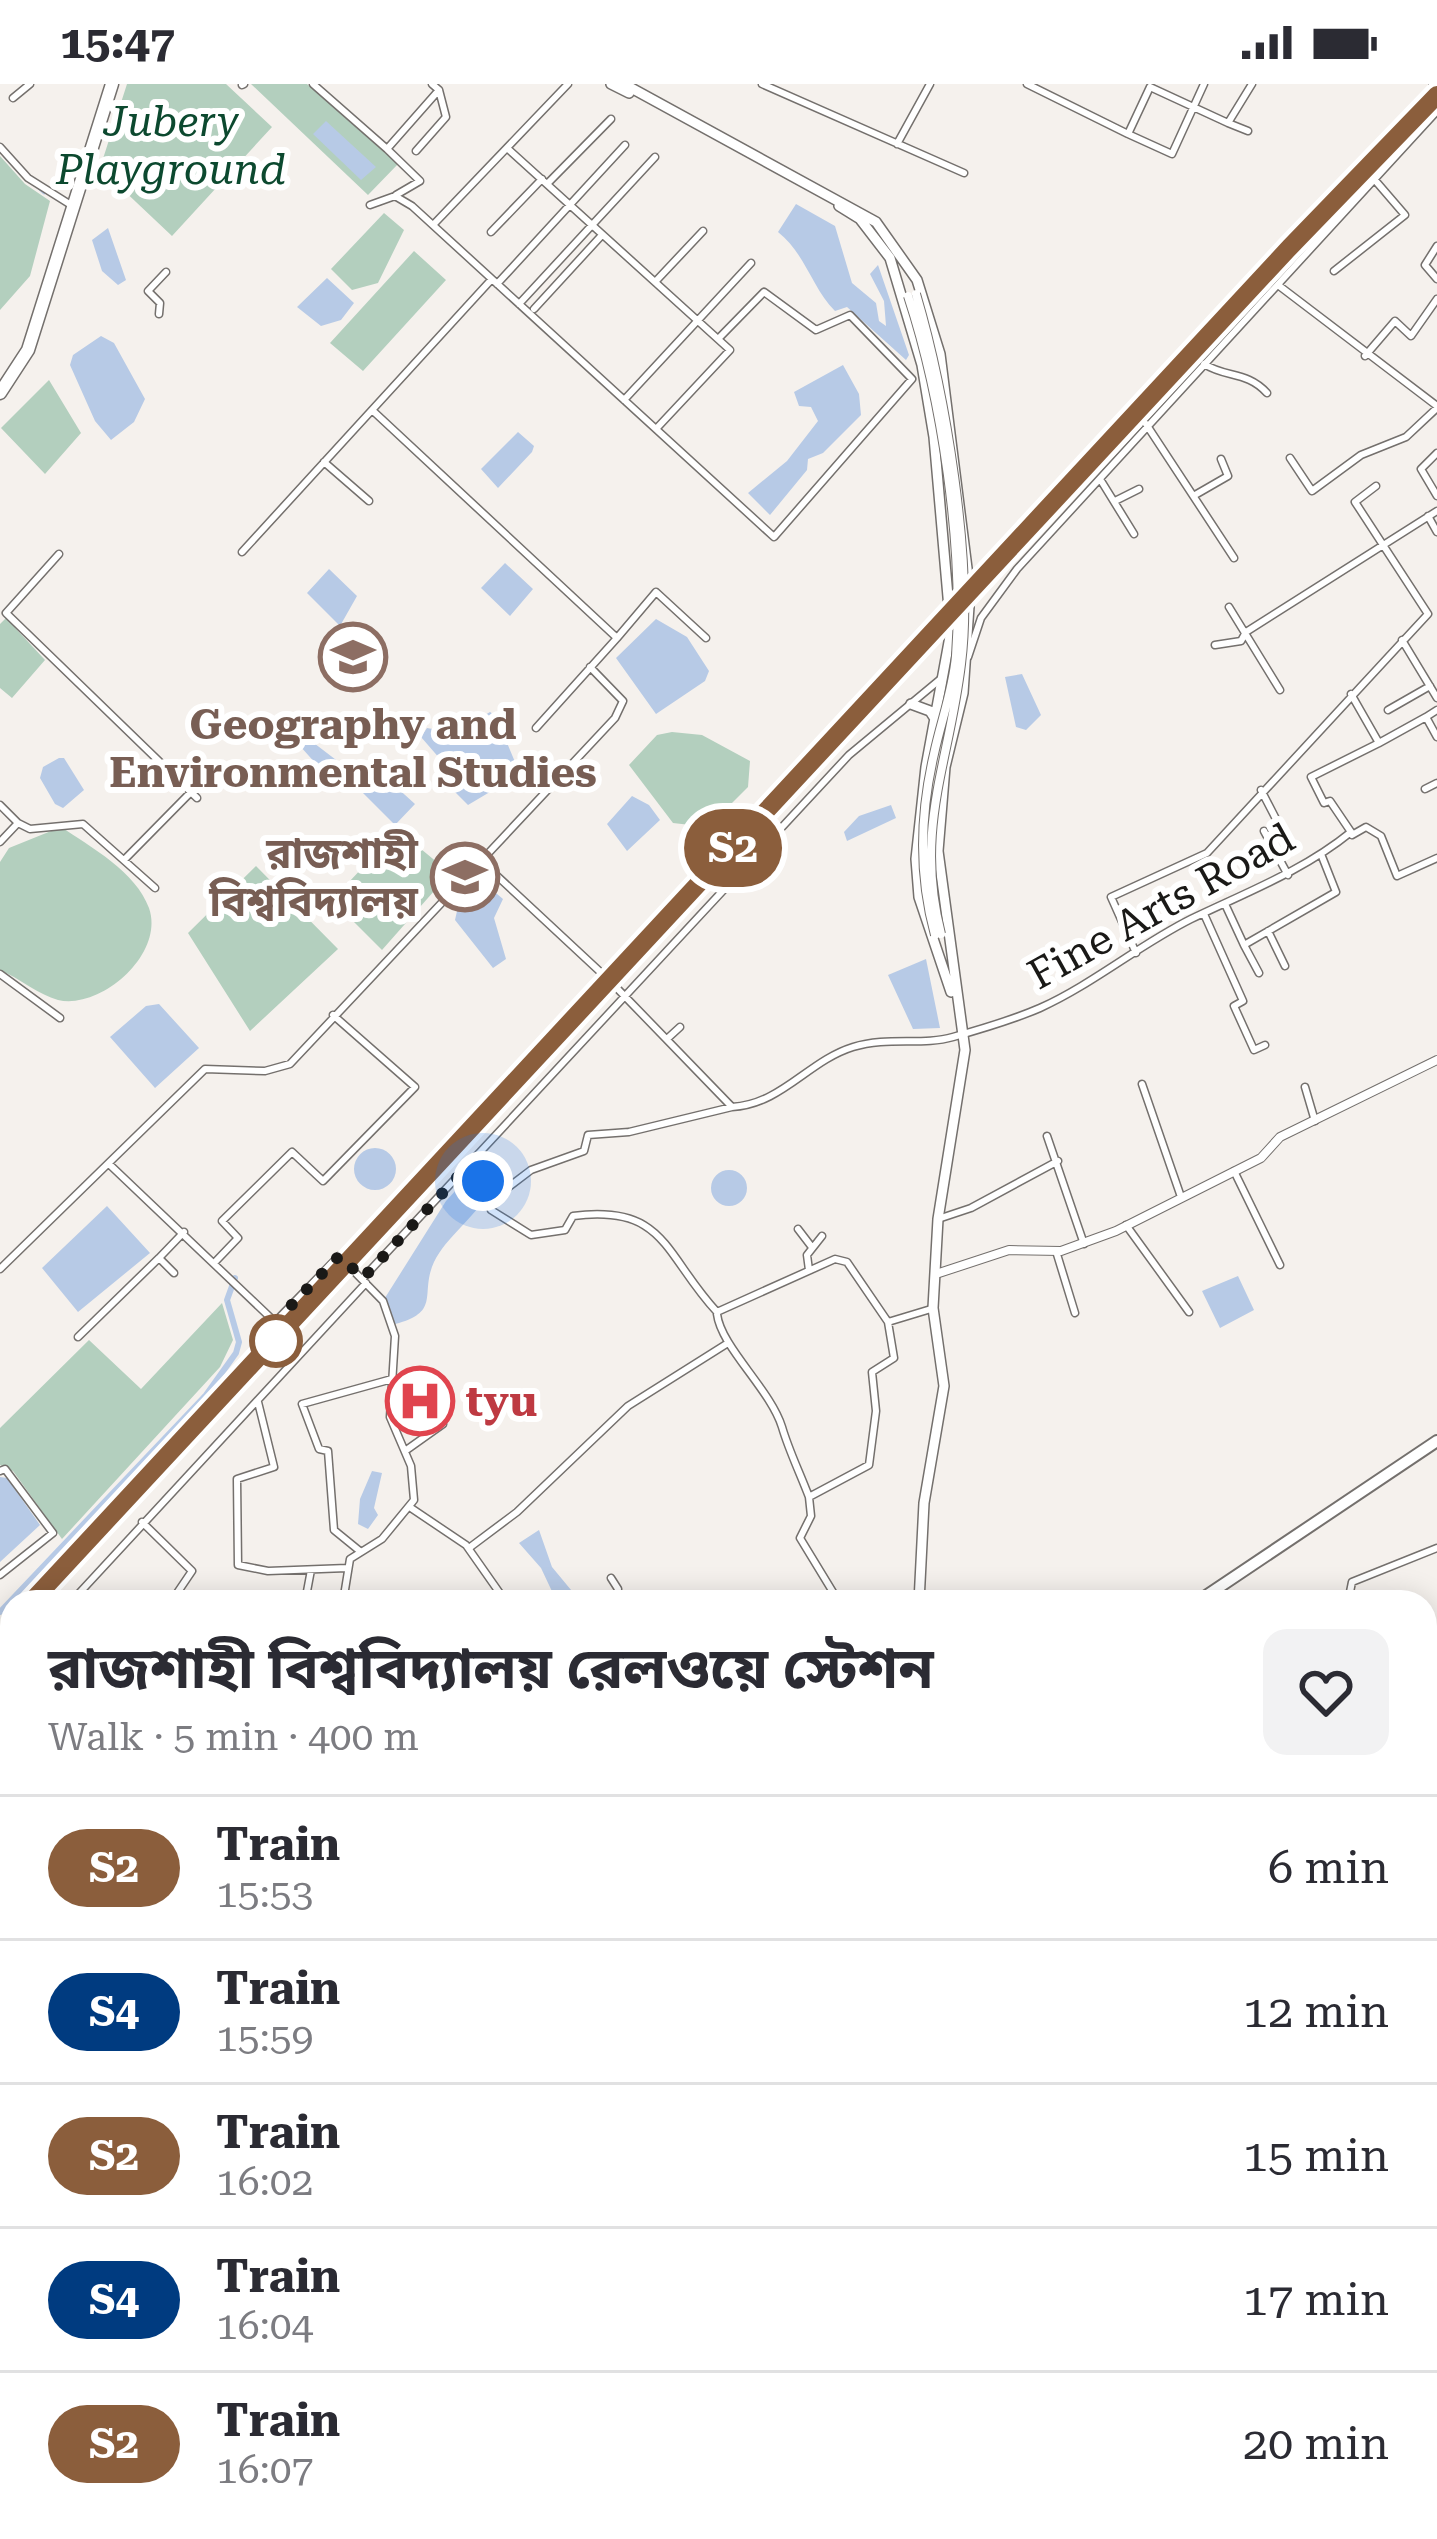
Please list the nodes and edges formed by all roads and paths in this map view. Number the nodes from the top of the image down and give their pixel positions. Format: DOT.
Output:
graph roads {
  1 [pos="31,84"];
  2 [pos="110,84"];
  3 [pos="313,84"];
  4 [pos="568,84"];
  5 [pos="611,84"];
  6 [pos="623,84"];
  7 [pos="763,84"];
  8 [pos="930,84"];
  9 [pos="1027,84"];
  10 [pos="1204,84"];
  11 [pos="1252,84"];
  12 [pos="435,87"];
  13 [pos="13,98"];
  14 [pos="1193,106"];
  15 [pos="1437,111"];
  16 [pos="611,119"];
  17 [pos="1228,123"];
  18 [pos="1248,131"];
  19 [pos="1128,134"];
  20 [pos="625,145"];
  21 [pos="897,145"];
  22 [pos="0,147"];
  23 [pos="387,148"];
  24 [pos="507,148"];
  25 [pos="416,151"];
  26 [pos="656,157"];
  27 [pos="964,173"];
  28 [pos="1374,179"];
  29 [pos="544,182"];
  30 [pos="395,196"];
  31 [pos="71,205"];
  32 [pos="570,205"];
  33 [pos="370,206"];
  34 [pos="433,225"];
  35 [pos="592,225"];
  36 [pos="703,231"];
  37 [pos="490,232"];
  38 [pos="602,235"];
  39 [pos="1437,246"];
  40 [pos="890,258"];
  41 [pos="908,261"];
  42 [pos="751,262"];
  43 [pos="1334,271"];
  44 [pos="166,272"];
  45 [pos="1437,279"];
  46 [pos="495,282"];
  47 [pos="655,282"];
  48 [pos="1278,286"];
  49 [pos="912,295"];
  50 [pos="1437,299"];
  51 [pos="520,304"];
  52 [pos="534,309"];
  53 [pos="159,314"];
  54 [pos="698,321"];
  55 [pos="718,340"];
  56 [pos="1365,356"];
  57 [pos="1204,364"];
  58 [pos="0,382"];
  59 [pos="0,393"];
  60 [pos="1267,393"];
  61 [pos="624,400"];
  62 [pos="1437,407"];
  63 [pos="372,410"];
  64 [pos="1146,424"];
  65 [pos="656,429"];
  66 [pos="1437,453"];
  67 [pos="1290,458"];
  68 [pos="1221,459"];
  69 [pos="324,462"];
  70 [pos="1100,479"];
  71 [pos="1376,486"];
  72 [pos="1139,489"];
  73 [pos="1195,495"];
  74 [pos="1437,496"];
  75 [pos="369,501"];
  76 [pos="1115,501"];
  77 [pos="1437,511"];
  78 [pos="1428,516"];
  79 [pos="1437,532"];
  80 [pos="1134,534"];
  81 [pos="1380,545"];
  82 [pos="242,551"];
  83 [pos="59,554"];
  84 [pos="1234,558"];
  85 [pos="1229,607"];
  86 [pos="1432,613"];
  87 [pos="3,616"];
  88 [pos="1245,634"];
  89 [pos="617,638"];
  90 [pos="706,638"];
  91 [pos="1402,640"];
  92 [pos="1215,645"];
  93 [pos="968,658"];
  94 [pos="590,667"];
  95 [pos="946,674"];
  96 [pos="1430,686"];
  97 [pos="1280,690"];
  98 [pos="1351,694"];
  99 [pos="1437,698"];
  100 [pos="911,704"];
  101 [pos="1388,710"];
  102 [pos="1437,710"];
  103 [pos="1426,717"];
  104 [pos="937,722"];
  105 [pos="536,728"];
  106 [pos="1437,737"];
  107 [pos="1379,742"];
  108 [pos="1437,783"];
  109 [pos="1425,789"];
  110 [pos="1262,790"];
  111 [pos="0,805"];
  112 [pos="1276,819"];
  113 [pos="18,823"];
  114 [pos="1264,831"];
  115 [pos="0,842"];
  116 [pos="1325,850"];
  117 [pos="1318,857"];
  118 [pos="1437,858"];
  119 [pos="124,860"];
  120 [pos="481,861"];
  121 [pos="1288,875"];
  122 [pos="155,888"];
  123 [pos="1225,904"];
  124 [pos="1204,914"];
  125 [pos="1268,931"];
  126 [pos="1244,945"];
  127 [pos="1136,952"];
  128 [pos="944,955"];
  129 [pos="1285,966"];
  130 [pos="1259,973"];
  131 [pos="0,974"];
  132 [pos="626,998"];
  133 [pos="333,1015"];
  134 [pos="60,1018"];
  135 [pos="680,1027"];
  136 [pos="964,1030"];
  137 [pos="668,1038"];
  138 [pos="1265,1045"];
  139 [pos="1437,1060"];
  140 [pos="1142,1084"];
  141 [pos="1305,1087"];
  142 [pos="732,1107"];
  143 [pos="1315,1121"];
  144 [pos="1047,1136"];
  145 [pos="1058,1162"];
  146 [pos="108,1163"];
  147 [pos="468,1166"];
  148 [pos="1234,1171"];
  149 [pos="1180,1194"];
  150 [pos="489,1202"];
  151 [pos="938,1219"];
  152 [pos="1126,1225"];
  153 [pos="798,1229"];
  154 [pos="184,1232"];
  155 [pos="822,1236"];
  156 [pos="1084,1244"];
  157 [pos="811,1246"];
  158 [pos="1056,1251"];
  159 [pos="159,1258"];
  160 [pos="215,1261"];
  161 [pos="1280,1265"];
  162 [pos="0,1268"];
  163 [pos="808,1270"];
  164 [pos="939,1273"];
  165 [pos="174,1274"];
  166 [pos="365,1280"];
  167 [pos="933,1308"];
  168 [pos="717,1312"];
  169 [pos="1189,1312"];
  170 [pos="1075,1313"];
  171 [pos="888,1322"];
  172 [pos="78,1337"];
  173 [pos="729,1342"];
  174 [pos="392,1379"];
  175 [pos="257,1400"];
  176 [pos="442,1424"];
  177 [pos="1437,1445"];
  178 [pos="405,1451"];
  179 [pos="0,1471"];
  180 [pos="808,1497"];
  181 [pos="411,1508"];
  182 [pos="142,1522"];
  183 [pos="469,1548"];
  184 [pos="1437,1548"];
  185 [pos="361,1552"];
  186 [pos="347,1568"];
  187 [pos="310,1570"];
  188 [pos="0,1576"];
  189 [pos="611,1578"];
  190 [pos="82,1590"];
  191 [pos="179,1590"];
  192 [pos="307,1590"];
  193 [pos="344,1590"];
  194 [pos="498,1590"];
  195 [pos="618,1590"];
  196 [pos="832,1590"];
  197 [pos="920,1590"];
  198 [pos="1215,1590"];
  199 [pos="1226,1590"];
  200 [pos="1350,1590"];
  1 -- 13 [label="street"];
  2 -- 31 [label="highway"];
  3 -- 23 [label="street"];
  4 -- 24 [label="street"];
  5 -- 40 [label="main road"];
  6 -- 41 [label="main road"];
  7 -- 21 [label="street"];
  8 -- 21 [label="street"];
  9 -- 19 [label="street"];
  10 -- 14 [label="street"];
  11 -- 17 [label="street"];
  12 -- 23 [label="street"];
  12 -- 25 [label="street"];
  14 -- 17 [label="street"];
  14 -- 19 [label="street"];
  14 -- 19 [label="street"];
  15 -- 28 [label="street"];
  16 -- 29 [label="street"];
  17 -- 18 [label="street"];
  20 -- 32 [label="street"];
  21 -- 27 [label="street"];
  22 -- 31 [label="street"];
  23 -- 30 [label="street"];
  24 -- 29 [label="street"];
  24 -- 34 [label="street"];
  26 -- 35 [label="street"];
  28 -- 43 [label="street"];
  28 -- 48 [label="street"];
  29 -- 32 [label="street"];
  29 -- 37 [label="street"];
  30 -- 33 [label="street"];
  30 -- 34 [label="street"];
  31 -- 58 [label="highway"];
  31 -- 59 [label="highway"];
  32 -- 35 [label="street"];
  32 -- 46 [label="street"];
  34 -- 46 [label="street"];
  35 -- 38 [label="street"];
  35 -- 51 [label="street"];
  36 -- 47 [label="street"];
  38 -- 47 [label="street"];
  38 -- 52 [label="street"];
  39 -- 45 [label="street"];
  40 -- 49 [label="street"];
  40 -- 95 [label="main road"];
  41 -- 49 [label="street"];
  41 -- 93 [label="main road"];
  42 -- 54 [label="street"];
  44 -- 53 [label="street"];
  46 -- 51 [label="street"];
  46 -- 63 [label="street"];
  47 -- 54 [label="street"];
  48 -- 56 [label="street"];
  48 -- 57 [label="street"];
  49 -- 128 [label="street, bridge"];
  50 -- 56 [label="street"];
  51 -- 61 [label="street"];
  54 -- 55 [label="street"];
  54 -- 61 [label="street"];
  55 -- 65 [label="street"];
  55 -- 65 [label="street"];
  56 -- 62 [label="street"];
  57 -- 60 [label="street"];
  57 -- 64 [label="street"];
  61 -- 65 [label="street"];
  62 -- 67 [label="street"];
  63 -- 69 [label="street"];
  63 -- 89 [label="street"];
  64 -- 70 [label="street"];
  64 -- 73 [label="street"];
  66 -- 74 [label="street"];
  68 -- 73 [label="street"];
  69 -- 75 [label="street"];
  69 -- 82 [label="street"];
  70 -- 76 [label="street"];
  70 -- 93 [label="street"];
  71 -- 81 [label="street"];
  72 -- 76 [label="street"];
  73 -- 84 [label="street"];
  76 -- 80 [label="street"];
  77 -- 78 [label="street"];
  78 -- 79 [label="street"];
  78 -- 81 [label="street"];
  81 -- 86 [label="street"];
  81 -- 88 [label="street"];
  83 -- 87 [label="street"];
  85 -- 88 [label="street"];
  86 -- 91 [label="street"];
  87 -- 119 [label="street"];
  88 -- 92 [label="street"];
  88 -- 97 [label="street"];
  89 -- 90 [label="street"];
  89 -- 94 [label="street"];
  91 -- 96 [label="street"];
  91 -- 98 [label="street"];
  93 -- 95 [label="street"];
  93 -- 128 [label="main road"];
  94 -- 105 [label="street"];
  94 -- 120 [label="street"];
  95 -- 100 [label="street"];
  95 -- 104 [label="main road"];
  96 -- 99 [label="street"];
  96 -- 101 [label="street"];
  98 -- 107 [label="street"];
  98 -- 110 [label="street"];
  100 -- 104 [label="main road"];
  100 -- 132 [label="street"];
  102 -- 103 [label="street"];
  103 -- 106 [label="street"];
  103 -- 107 [label="street"];
  104 -- 128 [label="main road"];
  107 -- 116 [label="street, Fine Arts Road"];
  108 -- 109 [label="street"];
  110 -- 112 [label="street"];
  110 -- 127 [label="street"];
  111 -- 113 [label="street"];
  113 -- 115 [label="street"];
  113 -- 119 [label="street"];
  114 -- 121 [label="street"];
  116 -- 117 [label="street, Fine Arts Road"];
  116 -- 118 [label="street"];
  117 -- 121 [label="street, Fine Arts Road"];
  117 -- 125 [label="street"];
  119 -- 122 [label="street"];
  120 -- 132 [label="street"];
  120 -- 133 [label="street"];
  121 -- 123 [label="street, Fine Arts Road"];
  123 -- 124 [label="street, Fine Arts Road"];
  123 -- 126 [label="street"];
  124 -- 127 [label="street, Fine Arts Road"];
  124 -- 138 [label="street"];
  125 -- 126 [label="street"];
  125 -- 129 [label="street"];
  126 -- 130 [label="street"];
  127 -- 136 [label="street, Fine Arts Road"];
  128 -- 136 [label="main road"];
  131 -- 134 [label="street"];
  132 -- 137 [label="street"];
  132 -- 147 [label="street"];
  133 -- 146 [label="street"];
  133 -- 160 [label="street"];
  135 -- 137 [label="street"];
  136 -- 142 [label="street, Fine Arts Road"];
  136 -- 151 [label="main road"];
  137 -- 142 [label="street"];
  139 -- 143 [label="street"];
  140 -- 149 [label="street"];
  141 -- 143 [label="street"];
  142 -- 150 [label="street, Fine Arts Road"];
  143 -- 148 [label="street"];
  144 -- 145 [label="street"];
  145 -- 151 [label="street"];
  145 -- 156 [label="street"];
  146 -- 154 [label="street"];
  146 -- 162 [label="street"];
  147 -- 150 [label="street"];
  147 -- 166 [label="street"];
  148 -- 149 [label="street"];
  148 -- 161 [label="street"];
  149 -- 152 [label="street"];
  150 -- 168 [label="street"];
  151 -- 164 [label="main road"];
  152 -- 156 [label="street"];
  152 -- 169 [label="street"];
  153 -- 157 [label="street"];
  154 -- 159 [label="street"];
  154 -- 160 [label="street"];
  155 -- 157 [label="street"];
  156 -- 158 [label="street"];
  157 -- 163 [label="street"];
  158 -- 164 [label="street"];
  158 -- 170 [label="street"];
  159 -- 165 [label="street"];
  159 -- 172 [label="street"];
  160 -- 166 [label="street"];
  163 -- 168 [label="street"];
  163 -- 171 [label="street"];
  164 -- 167 [label="main road"];
  166 -- 174 [label="street"];
  166 -- 175 [label="street"];
  167 -- 171 [label="street"];
  167 -- 197 [label="main road"];
  168 -- 173 [label="street"];
  171 -- 180 [label="street"];
  173 -- 180 [label="street"];
  173 -- 183 [label="street"];
  174 -- 178 [label="street"];
  174 -- 185 [label="street"];
  175 -- 182 [label="street"];
  175 -- 187 [label="street"];
  176 -- 178 [label="street"];
  177 -- 198 [label="main road"];
  177 -- 199 [label="main road"];
  178 -- 181 [label="street"];
  179 -- 188 [label="street"];
  180 -- 196 [label="street"];
  181 -- 183 [label="street"];
  181 -- 185 [label="street"];
  182 -- 190 [label="street"];
  182 -- 191 [label="street"];
  183 -- 194 [label="street"];
  184 -- 200 [label="street"];
  185 -- 186 [label="street"];
  186 -- 187 [label="street"];
  186 -- 193 [label="street"];
  187 -- 192 [label="street"];
  189 -- 195 [label="street"];
}
